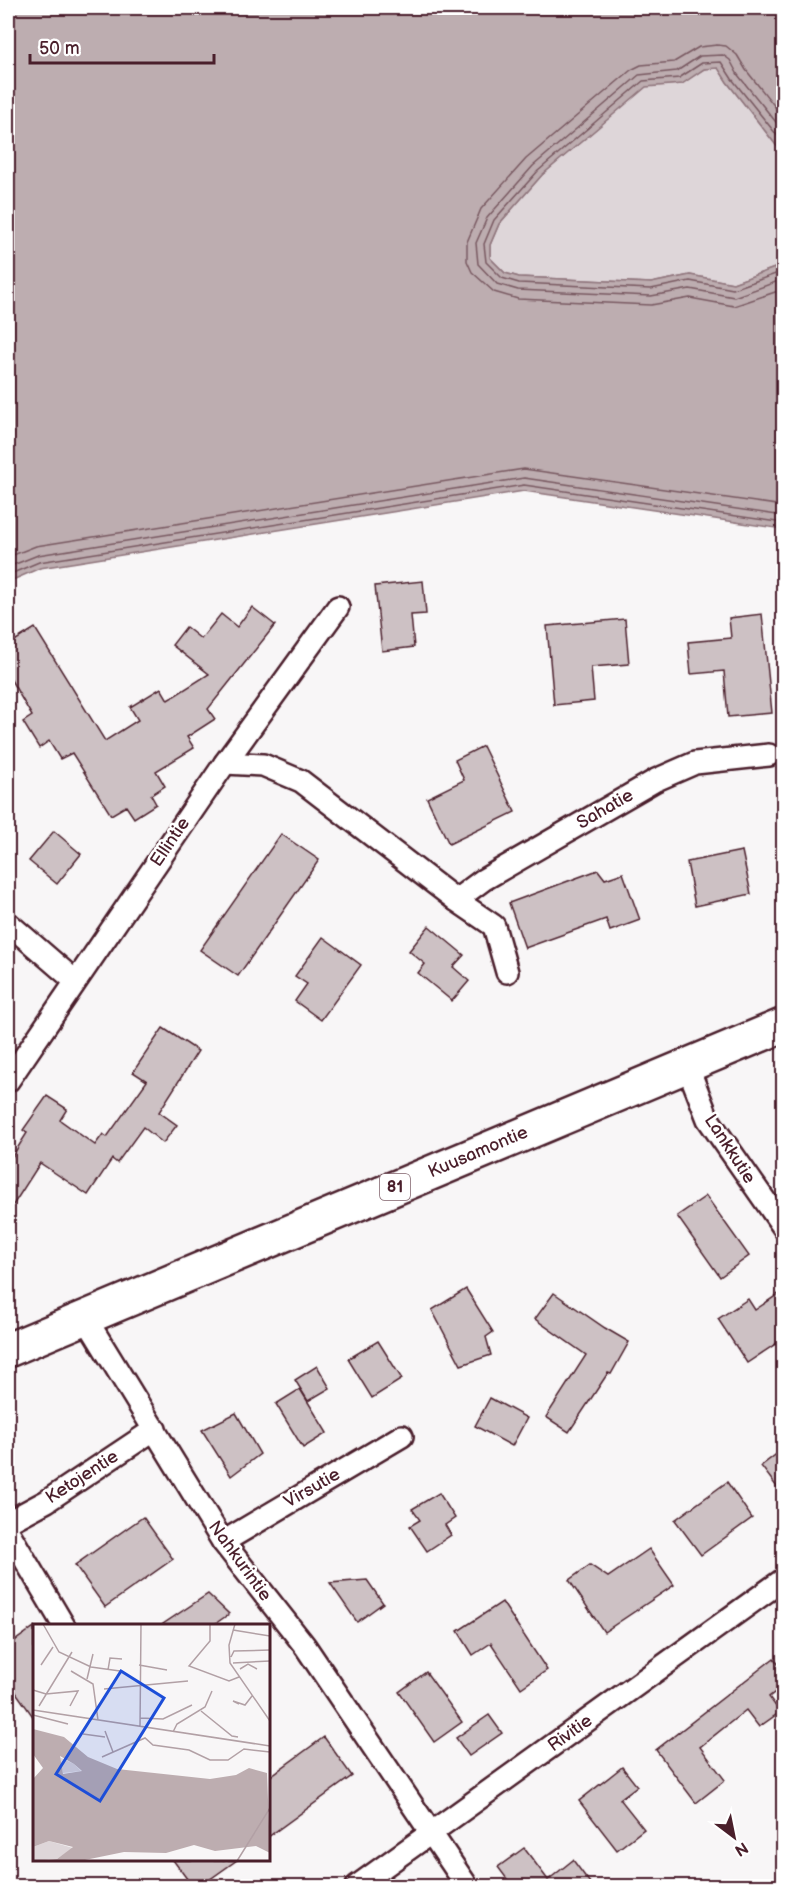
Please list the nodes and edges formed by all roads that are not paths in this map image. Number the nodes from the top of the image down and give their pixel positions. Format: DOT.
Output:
graph roads {
  1 [pos="338,607"];
  2 [pos="769,755"];
  3 [pos="225,763"];
  4 [pos="456,900"];
  5 [pos="8,923"];
  6 [pos="507,972"];
  7 [pos="75,981"];
  8 [pos="783,1024"];
  9 [pos="687,1065"];
  10 [pos="8,1081"];
  11 [pos="783,1228"];
  12 [pos="85,1317"];
  13 [pos="8,1350"];
  14 [pos="155,1429"];
  15 [pos="402,1436"];
  16 [pos="8,1522"];
  17 [pos="8,1531"];
  18 [pos="223,1542"];
  19 [pos="783,1579"];
  20 [pos="63,1624"];
  21 [pos="432,1833"];
  22 [pos="357,1887"];
  23 [pos="467,1887"];
  1 -- 3 [label="street, Ellintie"];
  2 -- 4 [label="street, Sahatie"];
  3 -- 4 [label="street"];
  3 -- 7 [label="street, Ellintie"];
  4 -- 6 [label="street"];
  5 -- 7 [label="street"];
  7 -- 10 [label="street, Ellintie"];
  8 -- 9 [label="main road, Kuusamontie / 81"];
  9 -- 11 [label="street, Lankkutie"];
  9 -- 12 [label="main road, Kuusamontie / 81"];
  12 -- 13 [label="main road, Kuusamontie / 81"];
  12 -- 14 [label="street, Nahkurintie"];
  14 -- 16 [label="street, Ketojentie"];
  14 -- 18 [label="street, Nahkurintie"];
  15 -- 18 [label="street, Virsutie"];
  17 -- 20 [label="street"];
  18 -- 21 [label="street, Nahkurintie"];
  19 -- 21 [label="street, Rivitie"];
  21 -- 22 [label="street, Rivitie"];
  21 -- 23 [label="street, Nahkurintie"];
}
